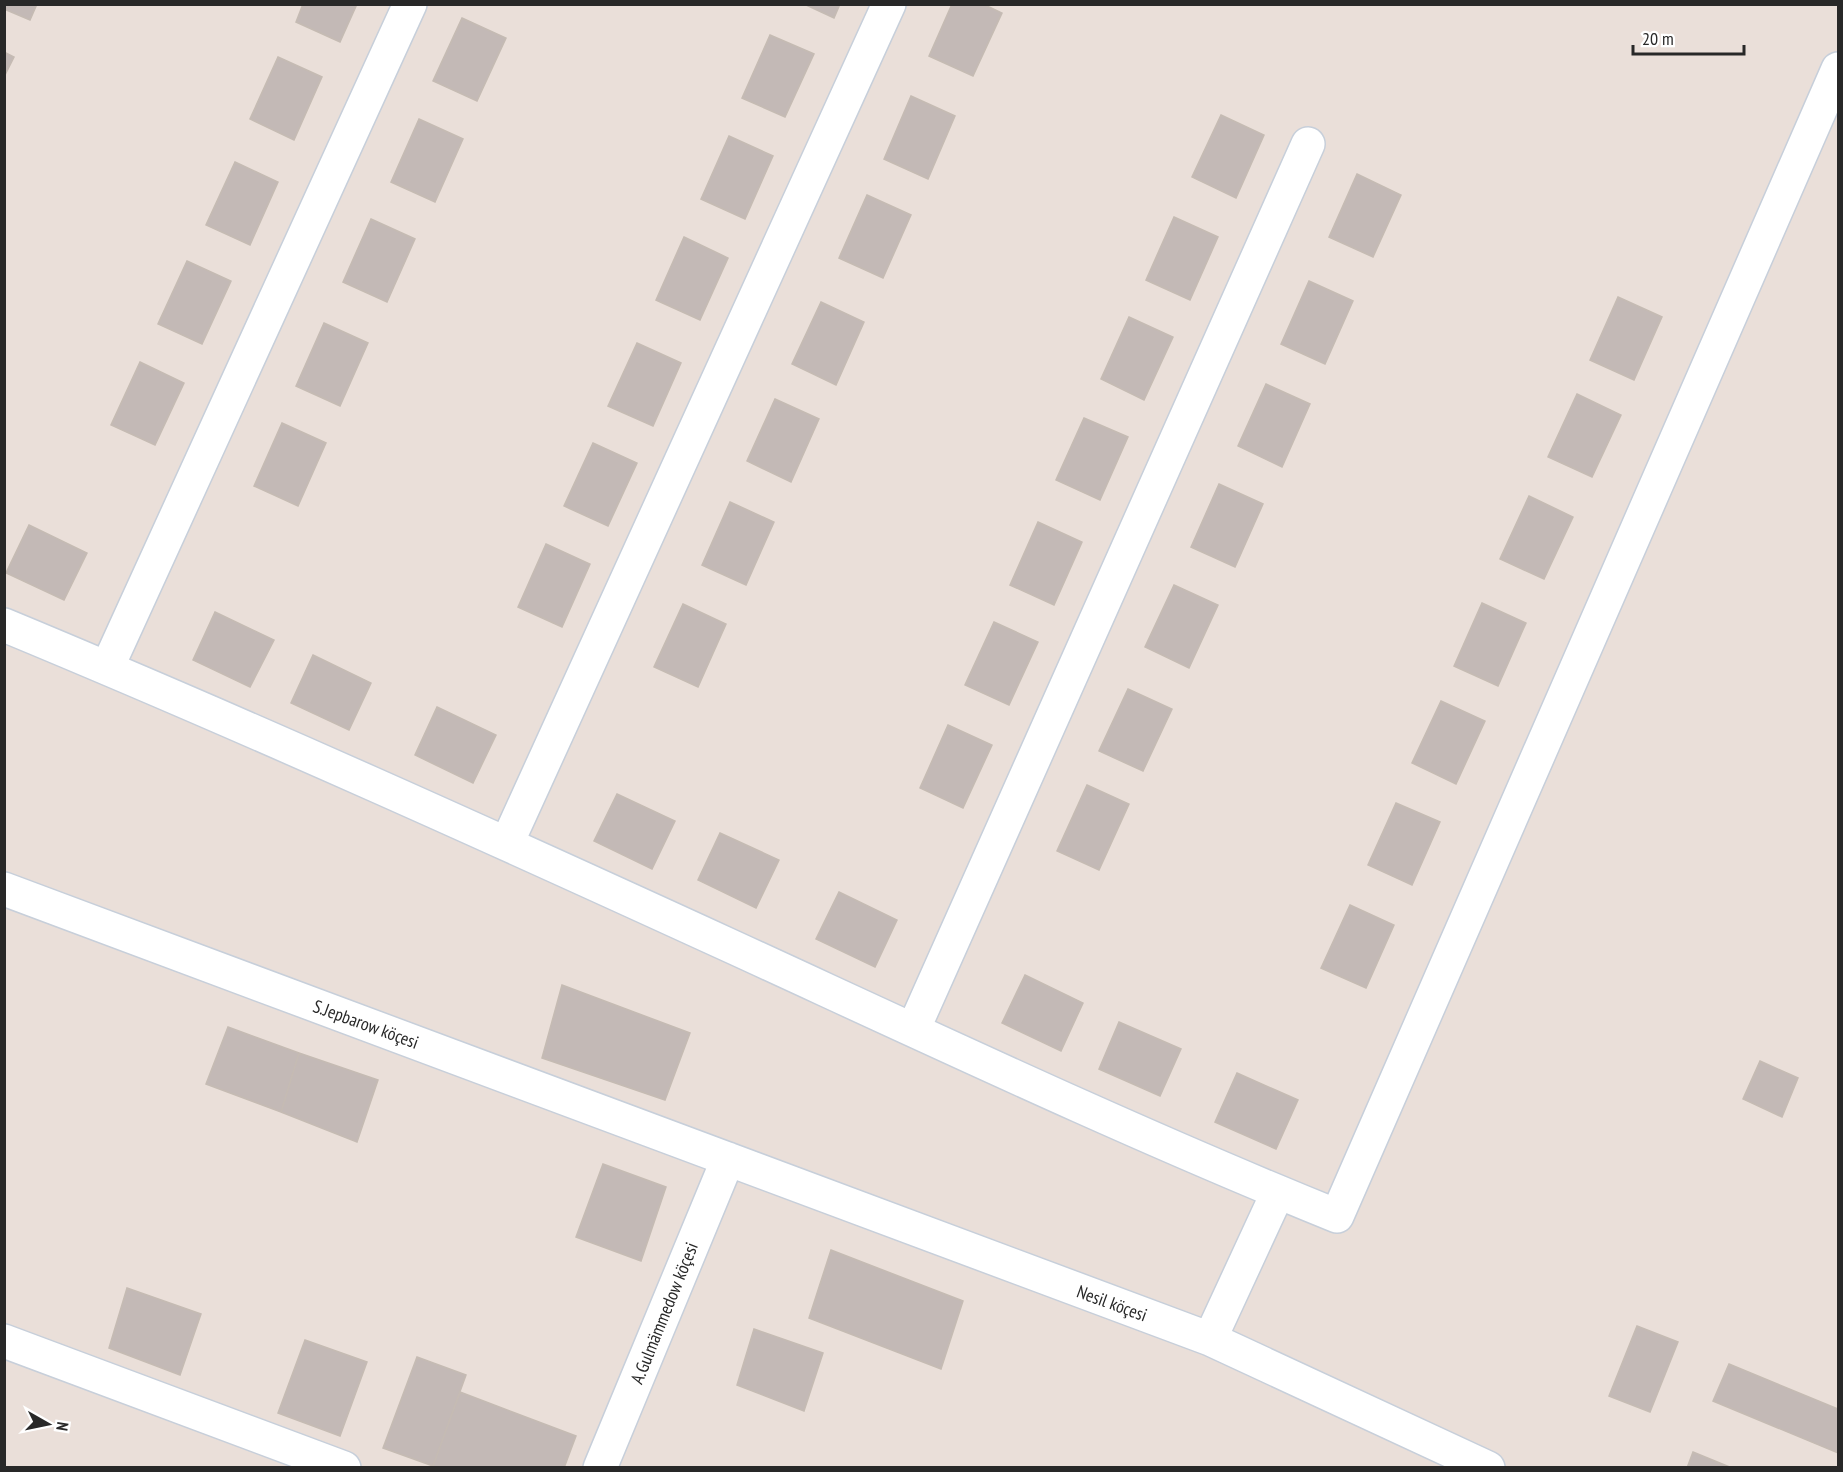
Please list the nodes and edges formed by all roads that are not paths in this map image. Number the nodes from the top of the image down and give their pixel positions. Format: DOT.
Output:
graph roads {
  1 [pos="410,4"];
  2 [pos="889,4"];
  3 [pos="1839,69"];
  4 [pos="1308,144"];
  5 [pos="4,625"];
  6 [pos="107,668"];
  7 [pos="507,843"];
  8 [pos="4,889"];
  9 [pos="913,1030"];
  10 [pos="728,1159"];
  11 [pos="1278,1192"];
  12 [pos="1210,1339"];
  13 [pos="4,1341"];
  14 [pos="344,1467"];
  15 [pos="600,1467"];
  16 [pos="1488,1467"];
  1 -- 6 [label="street"];
  2 -- 7 [label="street"];
  3 -- 11 [label="street"];
  4 -- 9 [label="street"];
  5 -- 6 [label="street"];
  6 -- 7 [label="street"];
  7 -- 9 [label="street"];
  8 -- 10 [label="street, S.Jepbarow köçesi"];
  9 -- 11 [label="street"];
  10 -- 12 [label="street, Nesil köçesi"];
  10 -- 15 [label="street, A.Gulmämmedow köçesi"];
  11 -- 12 [label="street"];
  12 -- 16 [label="street, Nesil köçesi"];
  13 -- 14 [label="street"];
}
